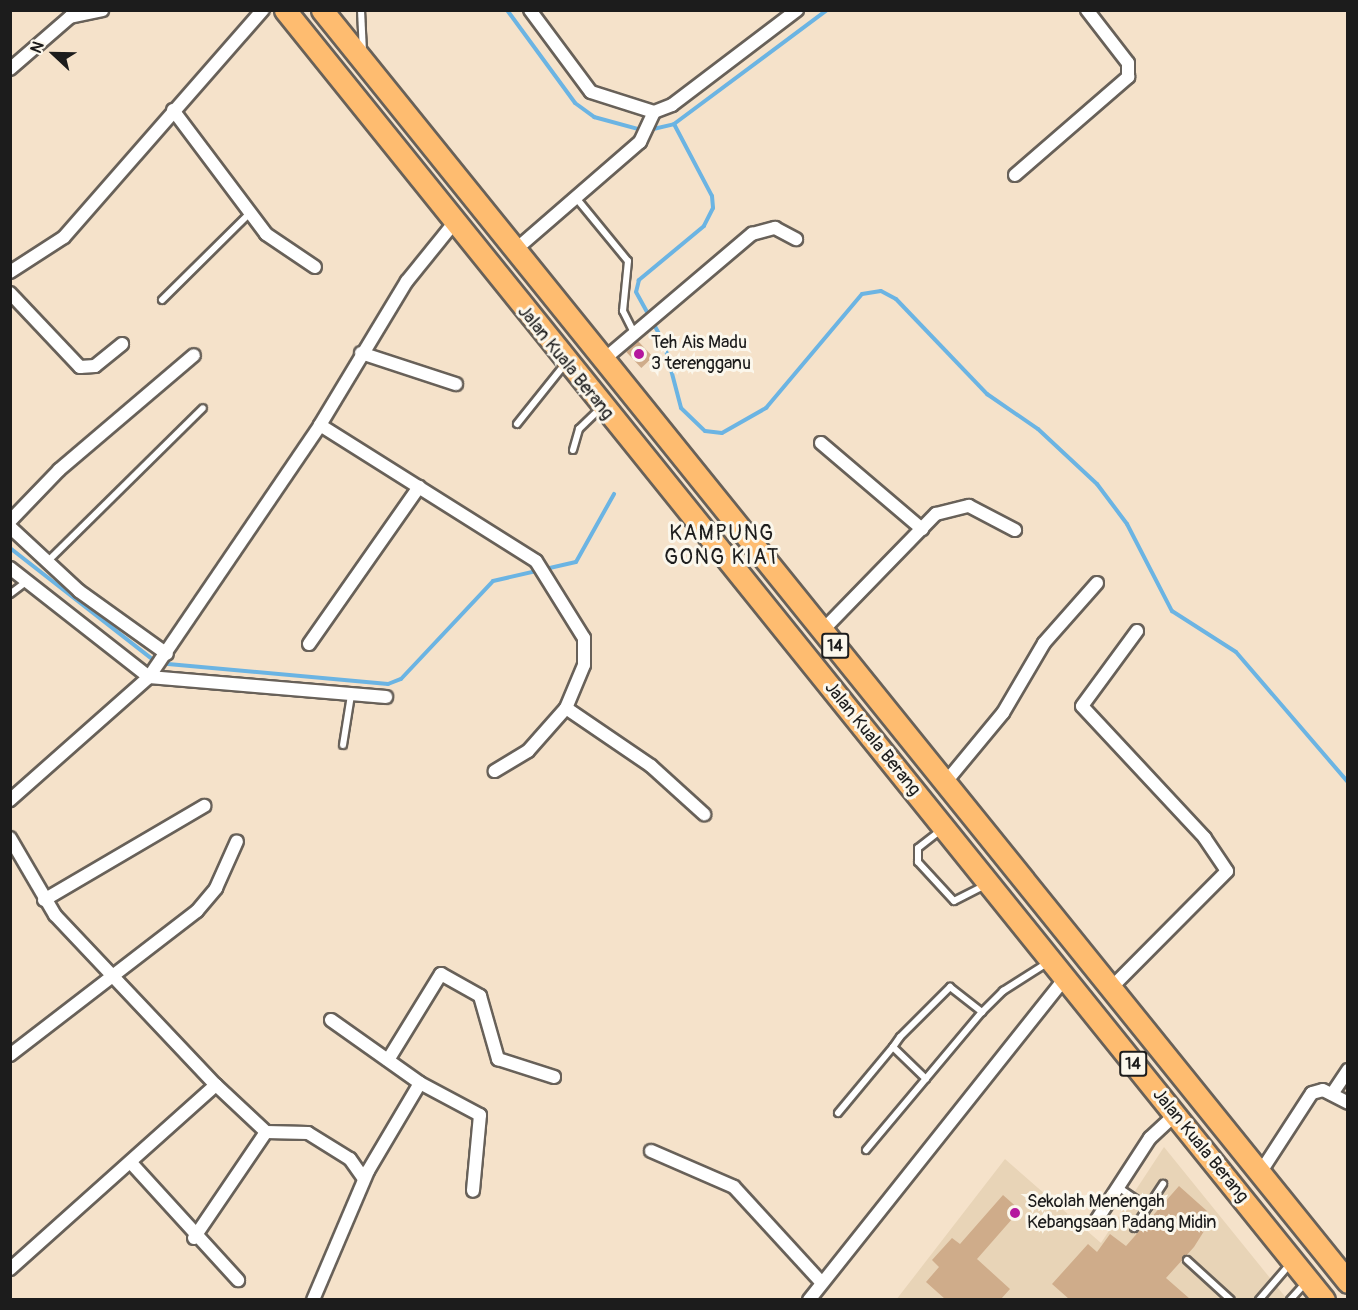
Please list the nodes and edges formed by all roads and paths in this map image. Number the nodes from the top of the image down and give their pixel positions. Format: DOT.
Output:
graph roads {
  1 [pos="102,10"];
  2 [pos="263,10"];
  3 [pos="285,10"];
  4 [pos="322,10"];
  5 [pos="361,10"];
  6 [pos="530,10"];
  7 [pos="797,10"];
  8 [pos="1087,10"];
  9 [pos="77,12"];
  10 [pos="363,61"];
  11 [pos="10,69"];
  12 [pos="173,110"];
  13 [pos="653,116"];
  14 [pos="1015,175"];
  15 [pos="578,199"];
  16 [pos="249,214"];
  17 [pos="453,223"];
  18 [pos="796,239"];
  19 [pos="514,251"];
  20 [pos="315,267"];
  21 [pos="10,272"];
  22 [pos="10,293"];
  23 [pos="162,300"];
  24 [pos="639,329"];
  25 [pos="122,345"];
  26 [pos="361,353"];
  27 [pos="194,355"];
  28 [pos="602,360"];
  29 [pos="565,364"];
  30 [pos="456,384"];
  31 [pos="203,408"];
  32 [pos="601,408"];
  33 [pos="518,424"];
  34 [pos="320,425"];
  35 [pos="821,443"];
  36 [pos="573,450"];
  37 [pos="418,487"];
  38 [pos="10,521"];
  39 [pos="10,527"];
  40 [pos="922,529"];
  41 [pos="1015,530"];
  42 [pos="49,561"];
  43 [pos="10,568"];
  44 [pos="27,580"];
  45 [pos="1097,583"];
  46 [pos="10,594"];
  47 [pos="823,630"];
  48 [pos="1137,631"];
  49 [pos="309,644"];
  50 [pos="165,656"];
  51 [pos="152,675"];
  52 [pos="351,695"];
  53 [pos="386,697"];
  54 [pos="566,708"];
  55 [pos="344,745"];
  56 [pos="495,771"];
  57 [pos="945,783"];
  58 [pos="10,800"];
  59 [pos="204,806"];
  60 [pos="704,814"];
  61 [pos="941,825"];
  62 [pos="10,838"];
  63 [pos="237,841"];
  64 [pos="987,884"];
  65 [pos="44,900"];
  66 [pos="1050,961"];
  67 [pos="112,973"];
  68 [pos="1064,979"];
  69 [pos="1110,989"];
  70 [pos="982,1012"];
  71 [pos="331,1020"];
  72 [pos="893,1047"];
  73 [pos="10,1055"];
  74 [pos="388,1060"];
  75 [pos="1347,1070"];
  76 [pos="554,1077"];
  77 [pos="926,1079"];
  78 [pos="420,1083"];
  79 [pos="216,1085"];
  80 [pos="1332,1094"];
  81 [pos="1347,1103"];
  82 [pos="838,1113"];
  83 [pos="1175,1115"];
  84 [pos="266,1132"];
  85 [pos="866,1150"];
  86 [pos="651,1151"];
  87 [pos="133,1165"];
  88 [pos="1260,1173"];
  89 [pos="364,1179"];
  90 [pos="1163,1184"];
  91 [pos="1118,1187"];
  92 [pos="473,1191"];
  93 [pos="1148,1207"];
  94 [pos="1096,1221"];
  95 [pos="1134,1228"];
  96 [pos="194,1238"];
  97 [pos="1187,1260"];
  98 [pos="1293,1261"];
  99 [pos="10,1269"];
  100 [pos="238,1280"];
  101 [pos="1308,1280"];
  102 [pos="1347,1282"];
  103 [pos="822,1283"];
  104 [pos="313,1299"];
  105 [pos="809,1299"];
  106 [pos="1231,1299"];
  107 [pos="1259,1299"];
  108 [pos="1290,1299"];
  109 [pos="1324,1299"];
  1 -- 9 [label="street"];
  2 -- 12 [label="street"];
  3 -- 17 [label="highway, Jalan Kuala Berang / 14"];
  4 -- 10 [label="highway, Jalan Kuala Berang / 14"];
  5 -- 10 [label="lane"];
  6 -- 13 [label="street"];
  7 -- 13 [label="street"];
  8 -- 14 [label="street"];
  9 -- 11 [label="street"];
  10 -- 19 [label="highway, Jalan Kuala Berang / 14"];
  12 -- 16 [label="street"];
  12 -- 21 [label="street"];
  13 -- 15 [label="street"];
  15 -- 19 [label="street"];
  15 -- 24 [label="lane"];
  16 -- 20 [label="street"];
  16 -- 23 [label="lane"];
  17 -- 26 [label="street"];
  17 -- 29 [label="highway, Jalan Kuala Berang / 14"];
  18 -- 24 [label="street"];
  19 -- 28 [label="highway, Jalan Kuala Berang / 14"];
  22 -- 25 [label="street"];
  24 -- 28 [label="street"];
  26 -- 30 [label="street"];
  26 -- 34 [label="street"];
  27 -- 38 [label="street"];
  28 -- 47 [label="highway, Jalan Kuala Berang / 14"];
  29 -- 32 [label="highway, Jalan Kuala Berang / 14"];
  29 -- 33 [label="lane"];
  31 -- 42 [label="lane"];
  32 -- 36 [label="lane"];
  32 -- 61 [label="highway, Jalan Kuala Berang / 14"];
  34 -- 37 [label="street"];
  34 -- 50 [label="street"];
  35 -- 40 [label="street"];
  37 -- 49 [label="street"];
  37 -- 54 [label="street"];
  39 -- 42 [label="street"];
  40 -- 41 [label="street"];
  40 -- 47 [label="street"];
  42 -- 50 [label="street"];
  43 -- 44 [label="street"];
  44 -- 46 [label="lane"];
  44 -- 51 [label="street"];
  45 -- 57 [label="street"];
  47 -- 57 [label="highway, Jalan Kuala Berang / 14"];
  48 -- 69 [label="street"];
  50 -- 51 [label="street"];
  51 -- 52 [label="street"];
  51 -- 58 [label="street"];
  52 -- 53 [label="street"];
  52 -- 55 [label="lane"];
  54 -- 56 [label="street"];
  54 -- 60 [label="street"];
  57 -- 61 [label="highway"];
  57 -- 69 [label="highway, Jalan Kuala Berang / 14"];
  59 -- 65 [label="street"];
  61 -- 64 [label="highway, Jalan Kuala Berang / 14"];
  61 -- 64 [label="lane"];
  62 -- 65 [label="street"];
  63 -- 67 [label="street"];
  64 -- 66 [label="highway, Jalan Kuala Berang / 14"];
  65 -- 67 [label="street"];
  66 -- 68 [label="highway, Jalan Kuala Berang / 14"];
  66 -- 70 [label="lane"];
  67 -- 73 [label="street"];
  67 -- 79 [label="street"];
  68 -- 83 [label="highway, Jalan Kuala Berang / 14"];
  68 -- 103 [label="street"];
  69 -- 88 [label="highway, Jalan Kuala Berang / 14"];
  70 -- 72 [label="lane"];
  70 -- 77 [label="lane"];
  71 -- 74 [label="street"];
  72 -- 77 [label="lane"];
  72 -- 82 [label="lane"];
  74 -- 76 [label="street"];
  74 -- 78 [label="street"];
  75 -- 80 [label="street"];
  77 -- 85 [label="lane"];
  78 -- 89 [label="street"];
  78 -- 92 [label="street"];
  79 -- 84 [label="street"];
  79 -- 87 [label="street"];
  80 -- 81 [label="street"];
  80 -- 88 [label="street"];
  83 -- 91 [label="street"];
  83 -- 98 [label="highway, Jalan Kuala Berang / 14"];
  84 -- 89 [label="street"];
  84 -- 96 [label="street"];
  86 -- 103 [label="street"];
  87 -- 96 [label="street"];
  87 -- 99 [label="street"];
  88 -- 102 [label="highway, Jalan Kuala Berang / 14"];
  89 -- 104 [label="street"];
  90 -- 93 [label="lane"];
  91 -- 93 [label="lane"];
  91 -- 94 [label="street"];
  93 -- 95 [label="lane"];
  96 -- 100 [label="street"];
  97 -- 106 [label="lane"];
  98 -- 101 [label="highway, Jalan Kuala Berang / 14"];
  98 -- 107 [label="lane"];
  101 -- 108 [label="lane"];
  101 -- 109 [label="highway, Jalan Kuala Berang / 14"];
  103 -- 105 [label="street"];
}
